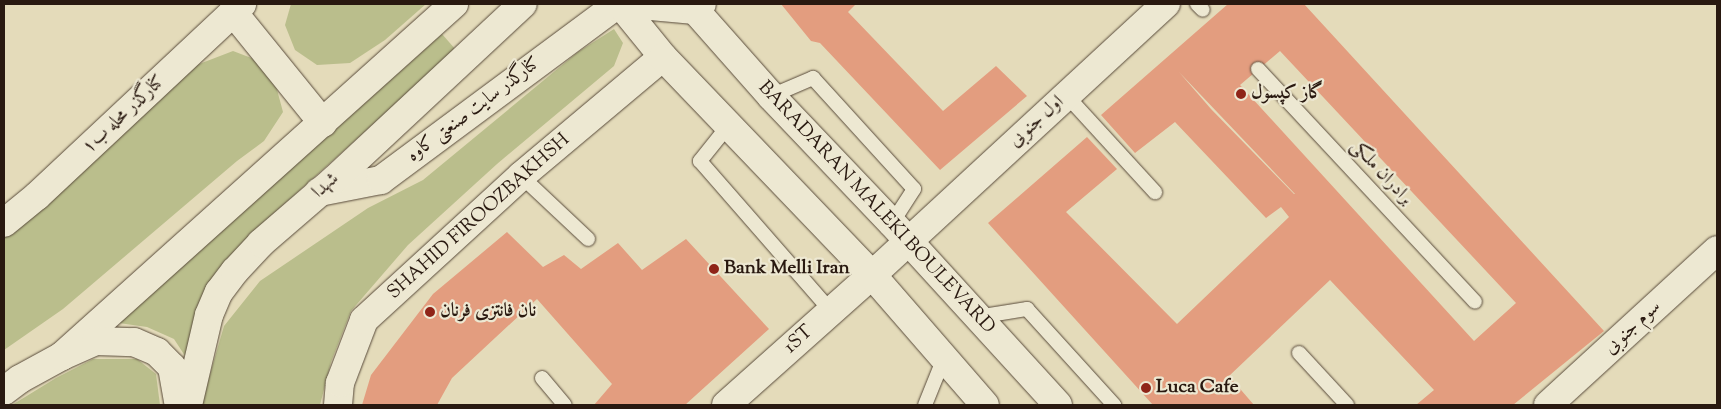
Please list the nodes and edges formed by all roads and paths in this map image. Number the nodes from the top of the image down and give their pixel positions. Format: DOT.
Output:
graph roads {
  1 [pos="454,4"];
  2 [pos="523,4"];
  3 [pos="619,4"];
  4 [pos="629,4"];
  5 [pos="1166,4"];
  6 [pos="699,7"];
  7 [pos="237,8"];
  8 [pos="663,57"];
  9 [pos="1258,69"];
  10 [pos="1066,95"];
  11 [pos="771,96"];
  12 [pos="323,123"];
  13 [pos="728,126"];
  14 [pos="521,176"];
  15 [pos="319,192"];
  16 [pos="1155,192"];
  17 [pos="4,223"];
  18 [pos="900,232"];
  19 [pos="588,239"];
  20 [pos="1717,250"];
  21 [pos="872,275"];
  22 [pos="1475,302"];
  23 [pos="831,311"];
  24 [pos="977,317"];
  25 [pos="1299,353"];
  26 [pos="62,356"];
  27 [pos="944,358"];
  28 [pos="542,378"];
  29 [pos="4,391"];
  30 [pos="178,405"];
  31 [pos="188,405"];
  32 [pos="338,405"];
  33 [pos="565,405"];
  34 [pos="726,405"];
  35 [pos="925,405"];
  36 [pos="985,405"];
  37 [pos="1058,405"];
  38 [pos="1114,405"];
  39 [pos="1347,405"];
  40 [pos="1548,405"];
  1 -- 12 [label="main road"];
  2 -- 15 [label="main road, شهدا"];
  3 -- 8 [label="main road"];
  3 -- 15 [label="main road, کنارگذر سایت صنعتی کاوه"];
  4 -- 6 [label="main road"];
  5 -- 10 [label="main road, اول جنوبی"];
  6 -- 11 [label="main road, BARADARAN MALEKI BOULEVARD"];
  7 -- 12 [label="main road"];
  7 -- 17 [label="main road, کنارگذر محله ب۱"];
  8 -- 13 [label="main road"];
  8 -- 14 [label="main road, SHAHID FIROOZBAKHSH"];
  9 -- 22 [label="lane, برادران ملکی"];
  10 -- 16 [label="lane"];
  10 -- 18 [label="main road, اول جنوبی"];
  11 -- 18 [label="main road, BARADARAN MALEKI BOULEVARD"];
  11 -- 18 [label="lane"];
  12 -- 26 [label="main road"];
  13 -- 21 [label="main road"];
  13 -- 23 [label="lane"];
  14 -- 19 [label="lane"];
  14 -- 32 [label="main road, SHAHID FIROOZBAKHSH"];
  15 -- 31 [label="main road, شهدا"];
  18 -- 21 [label="main road, اول جنوبی"];
  18 -- 24 [label="main road, BARADARAN MALEKI BOULEVARD"];
  20 -- 40 [label="main road, سوم جنوبی"];
  21 -- 23 [label="main road, 1ST"];
  21 -- 27 [label="main road"];
  23 -- 34 [label="main road, 1ST"];
  24 -- 37 [label="main road, BARADARAN MALEKI BOULEVARD"];
  24 -- 38 [label="lane"];
  25 -- 39 [label="lane"];
  26 -- 29 [label="main road"];
  26 -- 30 [label="main road"];
  27 -- 35 [label="lane"];
  27 -- 36 [label="main road"];
  28 -- 33 [label="lane"];
}
